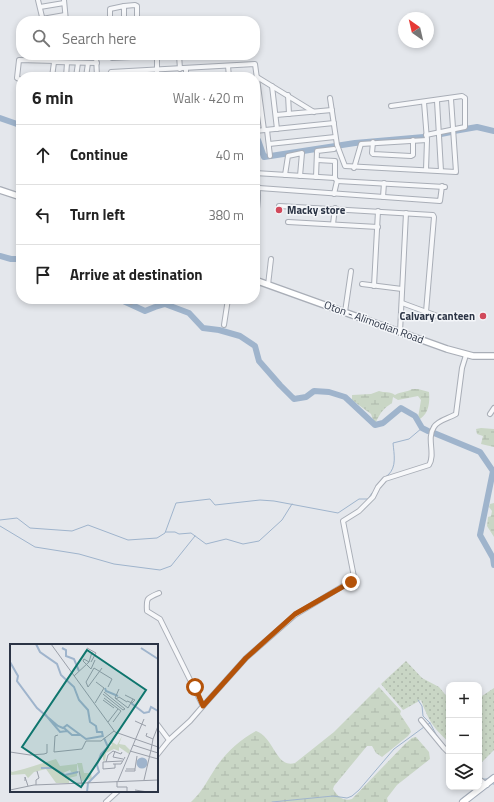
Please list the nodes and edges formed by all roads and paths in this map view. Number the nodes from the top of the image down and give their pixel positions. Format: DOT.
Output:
graph roads {
  1 [pos="38,0"];
  2 [pos="64,2"];
  3 [pos="124,6"];
  4 [pos="40,8"];
  5 [pos="65,15"];
  6 [pos="41,16"];
  7 [pos="60,16"];
  8 [pos="110,16"];
  9 [pos="124,16"];
  10 [pos="137,16"];
  11 [pos="19,60"];
  12 [pos="19,60"];
  13 [pos="97,60"];
  14 [pos="157,60"];
  15 [pos="179,60"];
  16 [pos="55,61"];
  17 [pos="67,63"];
  18 [pos="78,63"];
  19 [pos="88,63"];
  20 [pos="97,64"];
  21 [pos="228,66"];
  22 [pos="186,68"];
  23 [pos="180,69"];
  24 [pos="157,70"];
  25 [pos="18,72"];
  26 [pos="53,72"];
  27 [pos="66,72"];
  28 [pos="77,72"];
  29 [pos="87,72"];
  30 [pos="98,72"];
  31 [pos="111,72"];
  32 [pos="186,72"];
  33 [pos="229,72"];
  34 [pos="256,72"];
  35 [pos="260,79"];
  36 [pos="272,86"];
  37 [pos="260,95"];
  38 [pos="288,95"];
  39 [pos="330,98"];
  40 [pos="451,99"];
  41 [pos="437,101"];
  42 [pos="424,102"];
  43 [pos="391,106"];
  44 [pos="332,110"];
  45 [pos="314,112"];
  46 [pos="289,114"];
  47 [pos="276,115"];
  48 [pos="334,124"];
  49 [pos="278,129"];
  50 [pos="266,130"];
  51 [pos="453,130"];
  52 [pos="260,131"];
  53 [pos="440,132"];
  54 [pos="426,135"];
  55 [pos="335,137"];
  56 [pos="413,140"];
  57 [pos="427,140"];
  58 [pos="373,142"];
  59 [pos="269,144"];
  60 [pos="336,147"];
  61 [pos="270,156"];
  62 [pos="317,160"];
  63 [pos="354,168"];
  64 [pos="426,170"];
  65 [pos="441,171"];
  66 [pos="260,173"];
  67 [pos="285,175"];
  68 [pos="300,176"];
  69 [pos="316,177"];
  70 [pos="336,179"];
  71 [pos="384,183"];
  72 [pos="260,186"];
  73 [pos="0,190"];
  74 [pos="334,194"];
  75 [pos="16,195"];
  76 [pos="383,197"];
  77 [pos="279,206"];
  78 [pos="334,208"];
  79 [pos="378,211"];
  80 [pos="406,213"];
  81 [pos="288,222"];
  82 [pos="333,224"];
  83 [pos="378,227"];
  84 [pos="271,259"];
  85 [pos="351,271"];
  86 [pos="260,282"];
  87 [pos="362,284"];
  88 [pos="268,285"];
  89 [pos="374,286"];
  90 [pos="402,289"];
  91 [pos="402,303"];
  92 [pos="227,304"];
  93 [pos="345,312"];
  94 [pos="426,312"];
  95 [pos="440,317"];
  96 [pos="224,324"];
  97 [pos="400,332"];
  98 [pos="466,355"];
  99 [pos="494,356"];
  100 [pos="494,408"];
  101 [pos="490,414"];
  102 [pos="159,593"];
  103 [pos="203,706"];
  104 [pos="421,720"];
  105 [pos="158,725"];
  106 [pos="169,740"];
  107 [pos="446,750"];
  108 [pos="158,754"];
  109 [pos="494,778"];
  110 [pos="482,781"];
  111 [pos="487,785"];
  112 [pos="117,792"];
  113 [pos="106,802"];
  114 [pos="463,802"];
  1 -- 4 [label="street"];
  2 -- 4 [label="street"];
  2 -- 5 [label="street"];
  3 -- 8 [label="street"];
  3 -- 9 [label="street"];
  3 -- 10 [label="street"];
  4 -- 6 [label="street"];
  5 -- 7 [label="street"];
  11 -- 16 [label="street"];
  12 -- 25 [label="street"];
  13 -- 20 [label="street"];
  14 -- 24 [label="street"];
  15 -- 23 [label="street"];
  16 -- 17 [label="street"];
  16 -- 26 [label="street"];
  17 -- 18 [label="street"];
  17 -- 27 [label="street"];
  18 -- 19 [label="street"];
  18 -- 28 [label="street"];
  19 -- 20 [label="street"];
  19 -- 29 [label="street"];
  20 -- 30 [label="street"];
  21 -- 22 [label="street"];
  21 -- 33 [label="street"];
  21 -- 34 [label="street"];
  22 -- 23 [label="street"];
  22 -- 32 [label="street"];
  23 -- 24 [label="street"];
  24 -- 31 [label="street"];
  35 -- 36 [label="street"];
  36 -- 38 [label="street"];
  36 -- 47 [label="street"];
  37 -- 50 [label="street"];
  38 -- 45 [label="street"];
  38 -- 46 [label="street"];
  39 -- 44 [label="street"];
  40 -- 41 [label="street"];
  40 -- 51 [label="street"];
  40 -- 51 [label="street"];
  41 -- 42 [label="street"];
  41 -- 53 [label="street"];
  42 -- 43 [label="street"];
  42 -- 54 [label="street"];
  44 -- 45 [label="street"];
  44 -- 48 [label="street"];
  45 -- 46 [label="street"];
  46 -- 47 [label="street"];
  47 -- 49 [label="street"];
  48 -- 49 [label="street"];
  48 -- 55 [label="street"];
  49 -- 50 [label="street"];
  50 -- 52 [label="street"];
  50 -- 59 [label="street"];
  51 -- 53 [label="street"];
  51 -- 65 [label="street"];
  53 -- 54 [label="street"];
  53 -- 65 [label="street"];
  54 -- 57 [label="street"];
  55 -- 59 [label="street"];
  55 -- 60 [label="street"];
  56 -- 57 [label="street"];
  56 -- 58 [label="street"];
  56 -- 58 [label="street"];
  57 -- 64 [label="street"];
  58 -- 63 [label="street"];
  59 -- 61 [label="street"];
  60 -- 62 [label="street"];
  60 -- 63 [label="street"];
  62 -- 69 [label="street"];
  62 -- 70 [label="street"];
  63 -- 64 [label="street"];
  64 -- 65 [label="street"];
  66 -- 67 [label="street"];
  67 -- 68 [label="street"];
  67 -- 68 [label="street"];
  68 -- 69 [label="street"];
  69 -- 70 [label="street"];
  70 -- 71 [label="street"];
  70 -- 74 [label="street"];
  71 -- 76 [label="street"];
  71 -- 76 [label="street"];
  72 -- 74 [label="street"];
  73 -- 75 [label="main road"];
  74 -- 76 [label="street"];
  77 -- 78 [label="street"];
  78 -- 79 [label="street"];
  78 -- 82 [label="street"];
  79 -- 80 [label="street"];
  79 -- 83 [label="street"];
  80 -- 90 [label="street"];
  80 -- 94 [label="street"];
  81 -- 82 [label="street"];
  82 -- 83 [label="street"];
  83 -- 89 [label="street"];
  84 -- 88 [label="street"];
  85 -- 93 [label="street"];
  86 -- 88 [label="main road, Oton - Alimodian Road"];
  87 -- 89 [label="street"];
  88 -- 93 [label="main road, Oton - Alimodian Road"];
  89 -- 90 [label="street"];
  90 -- 91 [label="street"];
  91 -- 94 [label="street"];
  91 -- 97 [label="street"];
  92 -- 96 [label="street"];
  93 -- 97 [label="main road, Oton - Alimodian Road"];
  94 -- 95 [label="street"];
  97 -- 98 [label="main road, Oton - Alimodian Road"];
  98 -- 99 [label="main road, Oton - Alimodian Road"];
  98 -- 103 [label="street"];
  100 -- 101 [label="street"];
  102 -- 103 [label="street"];
  103 -- 106 [label="street"];
  104 -- 107 [label="street"];
  105 -- 106 [label="street"];
  106 -- 108 [label="street"];
  109 -- 111 [label="main road"];
  110 -- 111 [label="street"];
  111 -- 114 [label="main road"];
  112 -- 113 [label="street"];
}
